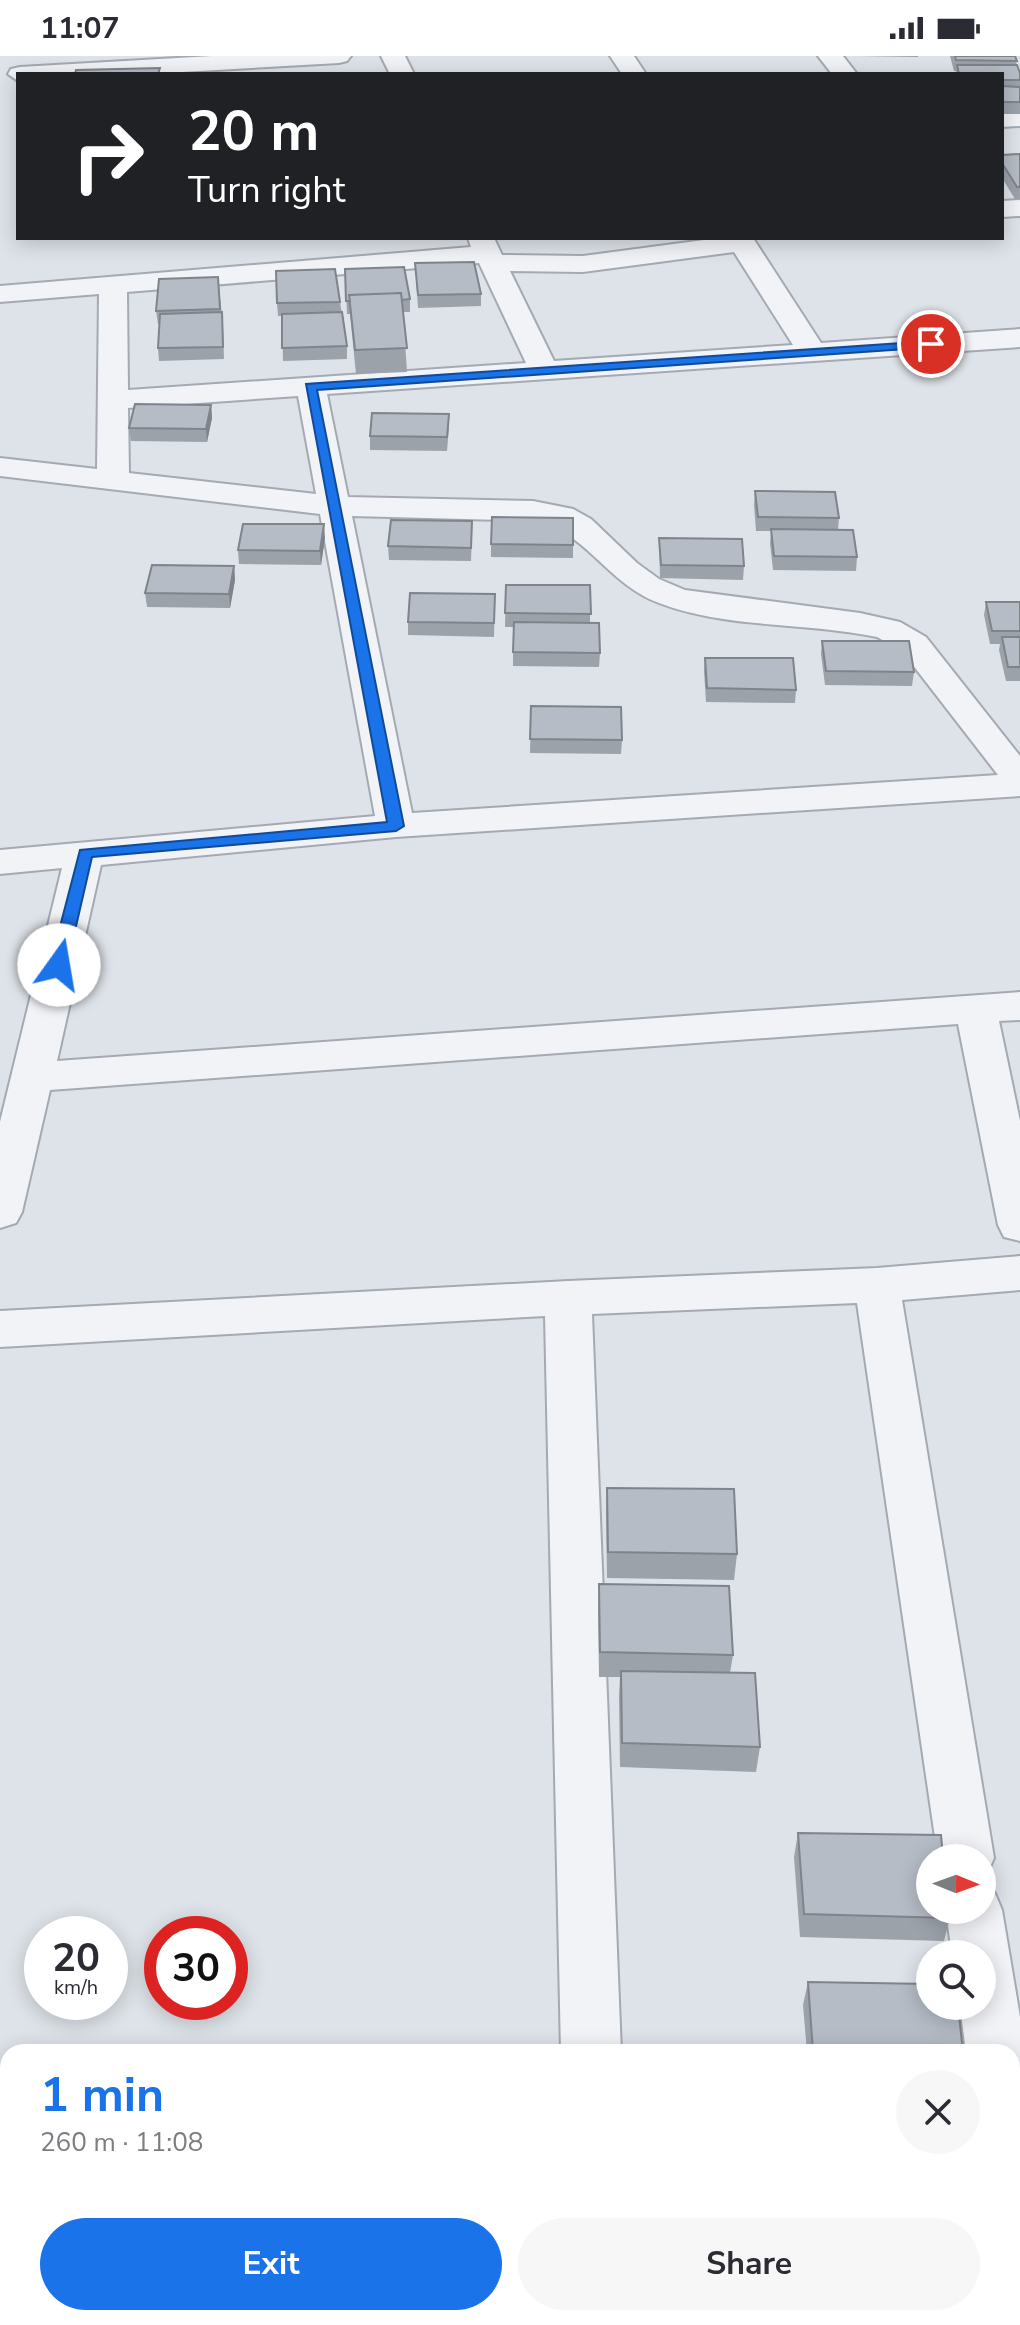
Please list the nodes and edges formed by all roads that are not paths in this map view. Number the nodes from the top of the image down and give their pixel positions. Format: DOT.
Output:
graph roads {
  1 [pos="339,56"];
  2 [pos="830,56"];
  3 [pos="55,72"];
  4 [pos="843,72"];
  5 [pos="741,240"];
  6 [pos="487,252"];
  7 [pos="113,284"];
  8 [pos="0,294"];
  9 [pos="1020,338"];
  10 [pos="812,352"];
  11 [pos="544,371"];
  12 [pos="311,387"];
  13 [pos="113,400"];
  14 [pos="0,467"];
  15 [pos="113,481"];
  16 [pos="334,506"];
  17 [pos="1020,783"];
  18 [pos="396,826"];
  19 [pos="85,853"];
  20 [pos="0,862"];
  21 [pos="1020,1006"];
  22 [pos="976,1010"];
  23 [pos="32,1077"];
  24 [pos="0,1212"];
  25 [pos="1020,1225"];
  26 [pos="1020,1273"];
  27 [pos="877,1285"];
  28 [pos="568,1298"];
  29 [pos="0,1329"];
  30 [pos="964,1844"];
  31 [pos="991,2020"];
  32 [pos="591,2044"];
  33 [pos="995,2044"];
  1 -- 3 [label="street"];
  2 -- 4 [label="street"];
  5 -- 6 [label="street"];
  5 -- 10 [label="street"];
  6 -- 7 [label="street"];
  6 -- 11 [label="street"];
  7 -- 8 [label="street"];
  7 -- 13 [label="street"];
  9 -- 10 [label="street"];
  10 -- 11 [label="street"];
  11 -- 12 [label="street"];
  12 -- 13 [label="street"];
  12 -- 16 [label="street"];
  13 -- 15 [label="street"];
  14 -- 15 [label="street"];
  15 -- 16 [label="street"];
  16 -- 17 [label="street"];
  16 -- 18 [label="street"];
  17 -- 18 [label="street"];
  18 -- 19 [label="street"];
  19 -- 20 [label="street"];
  19 -- 23 [label="street"];
  21 -- 22 [label="street"];
  22 -- 23 [label="street"];
  22 -- 25 [label="street"];
  23 -- 24 [label="street"];
  26 -- 27 [label="street"];
  27 -- 28 [label="street"];
  27 -- 30 [label="street"];
  28 -- 29 [label="street"];
  28 -- 32 [label="street"];
  31 -- 33 [label="street"];
}
